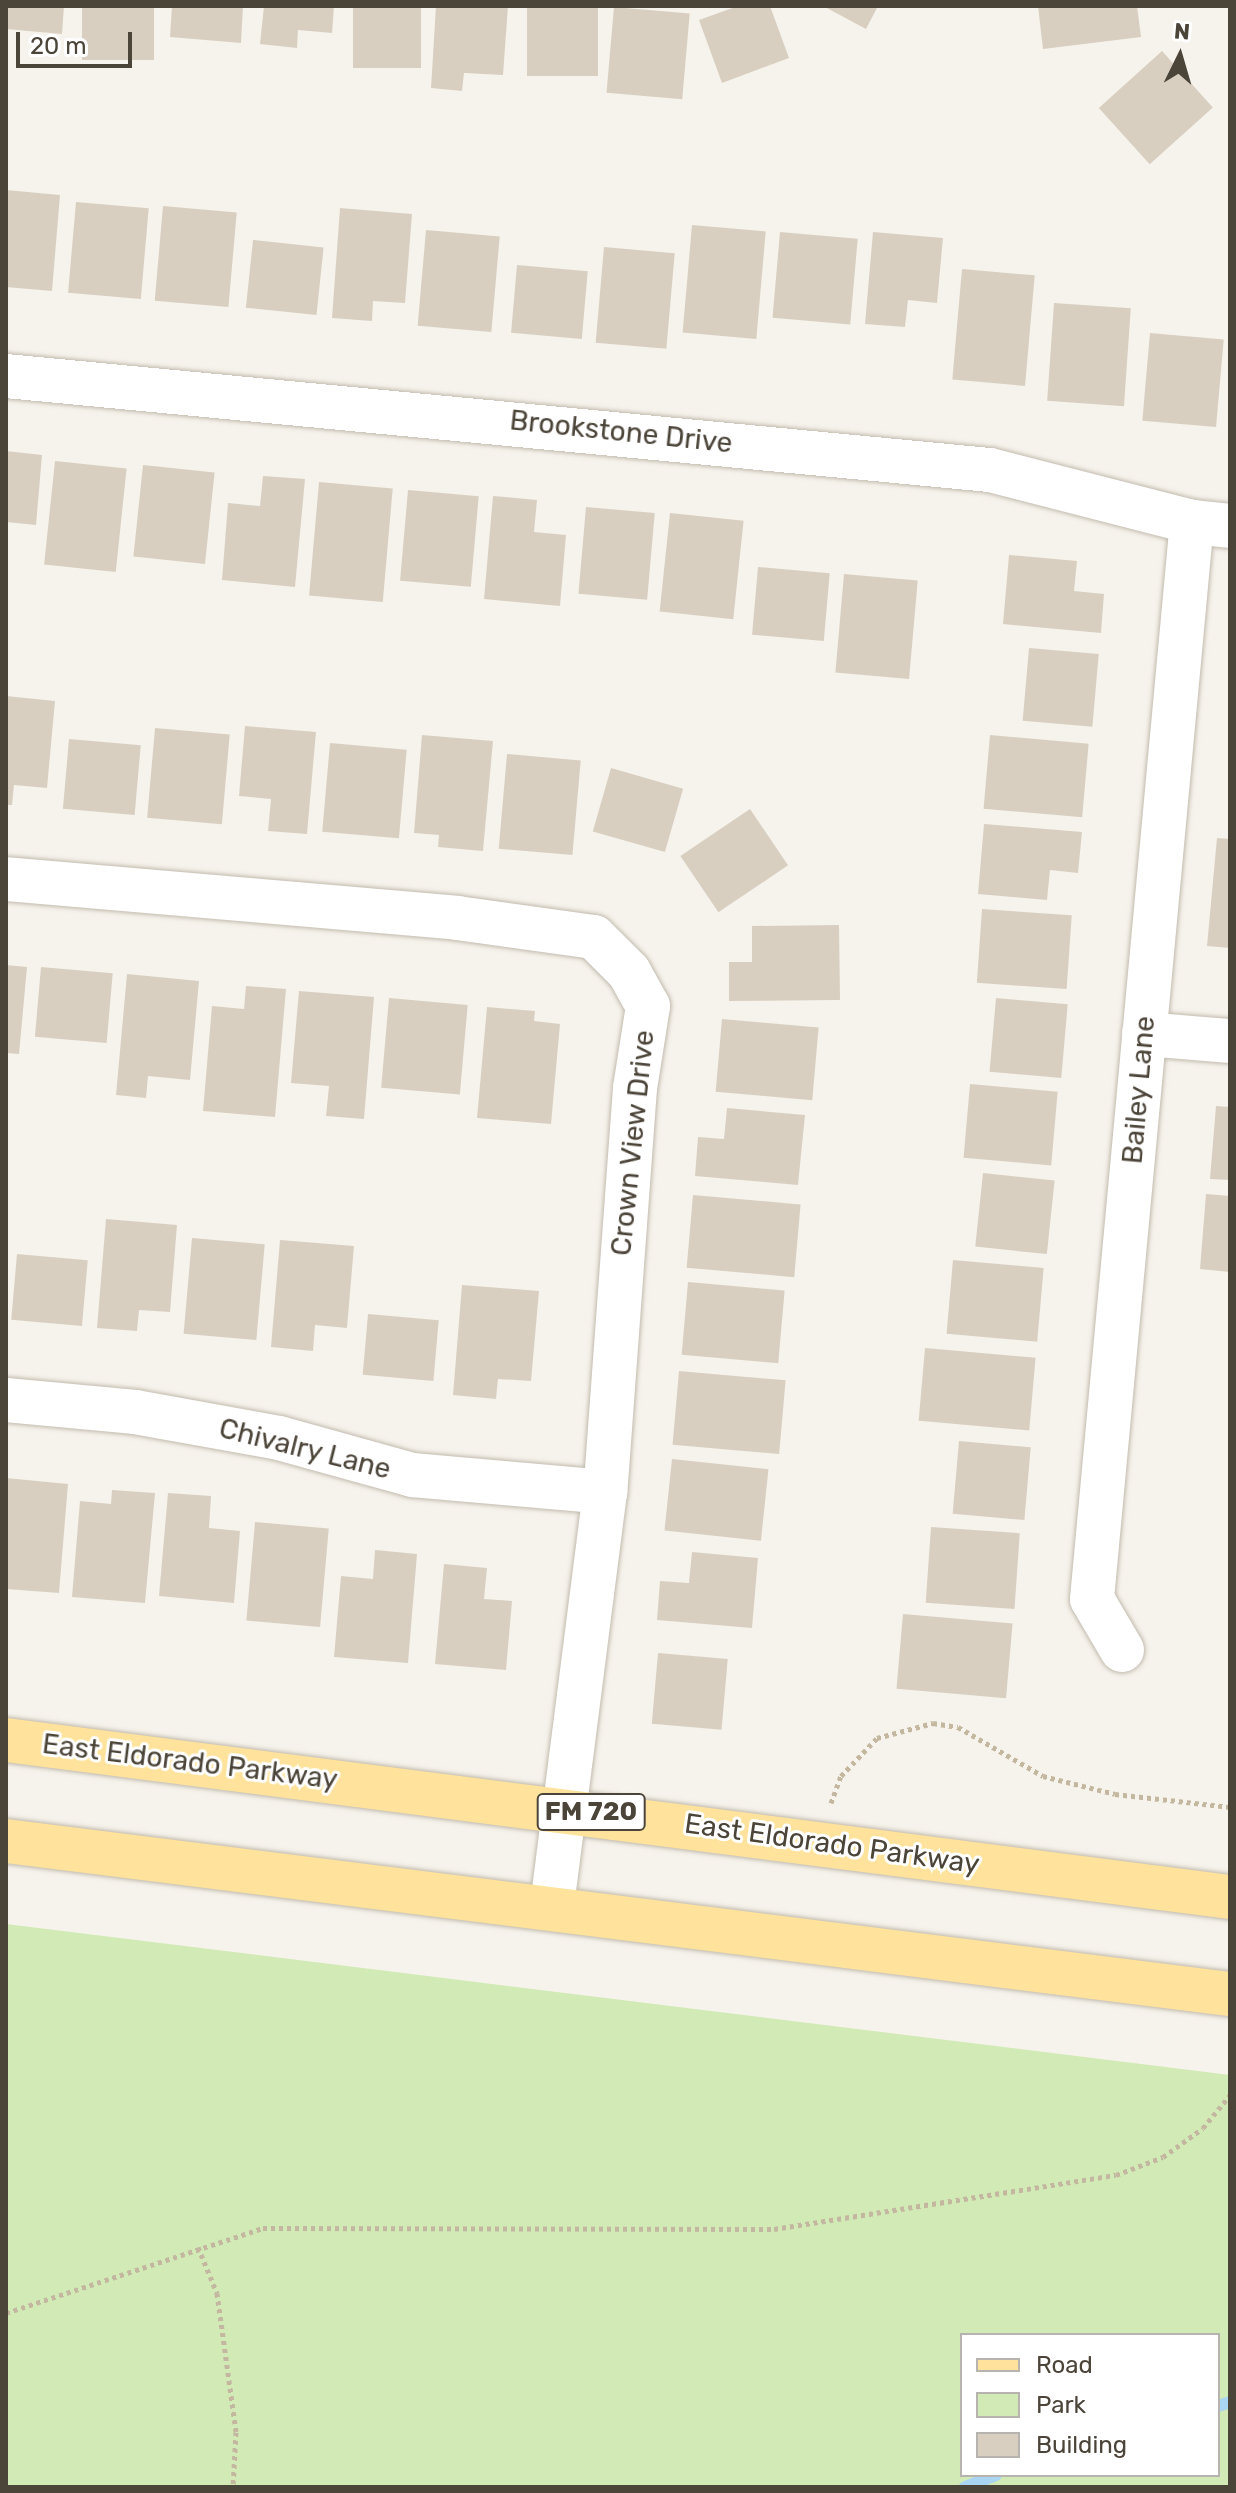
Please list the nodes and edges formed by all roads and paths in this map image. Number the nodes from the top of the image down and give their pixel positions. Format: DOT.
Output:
graph roads {
  1 [pos="6,376"];
  2 [pos="1211,524"];
  3 [pos="6,879"];
  4 [pos="1144,1034"];
  5 [pos="1230,1041"];
  6 [pos="6,1400"];
  7 [pos="605,1492"];
  8 [pos="1122,1650"];
  9 [pos="6,1740"];
  10 [pos="831,1803"];
  11 [pos="1230,1807"];
  12 [pos="563,1808"];
  13 [pos="6,1841"];
  14 [pos="1230,1897"];
  15 [pos="552,1908"];
  16 [pos="1230,1994"];
  17 [pos="1230,2095"];
  18 [pos="198,2247"];
  19 [pos="6,2313"];
  20 [pos="233,2487"];
  1 -- 2 [label="street, Brookstone Drive"];
  2 -- 4 [label="street, Bailey Lane"];
  3 -- 7 [label="street, Crown View Drive"];
  4 -- 5 [label="street"];
  4 -- 8 [label="street, Bailey Lane"];
  6 -- 7 [label="street, Chivalry Lane"];
  7 -- 12 [label="street, Crown View Drive"];
  9 -- 12 [label="main road, East Eldorado Parkway / FM 720"];
  10 -- 11 [label="path"];
  12 -- 14 [label="main road, East Eldorado Parkway / FM 720"];
  12 -- 15 [label="street, Crown View Drive"];
  13 -- 15 [label="main road"];
  15 -- 16 [label="main road"];
  17 -- 18 [label="path"];
  18 -- 19 [label="path"];
  18 -- 20 [label="path"];
}
